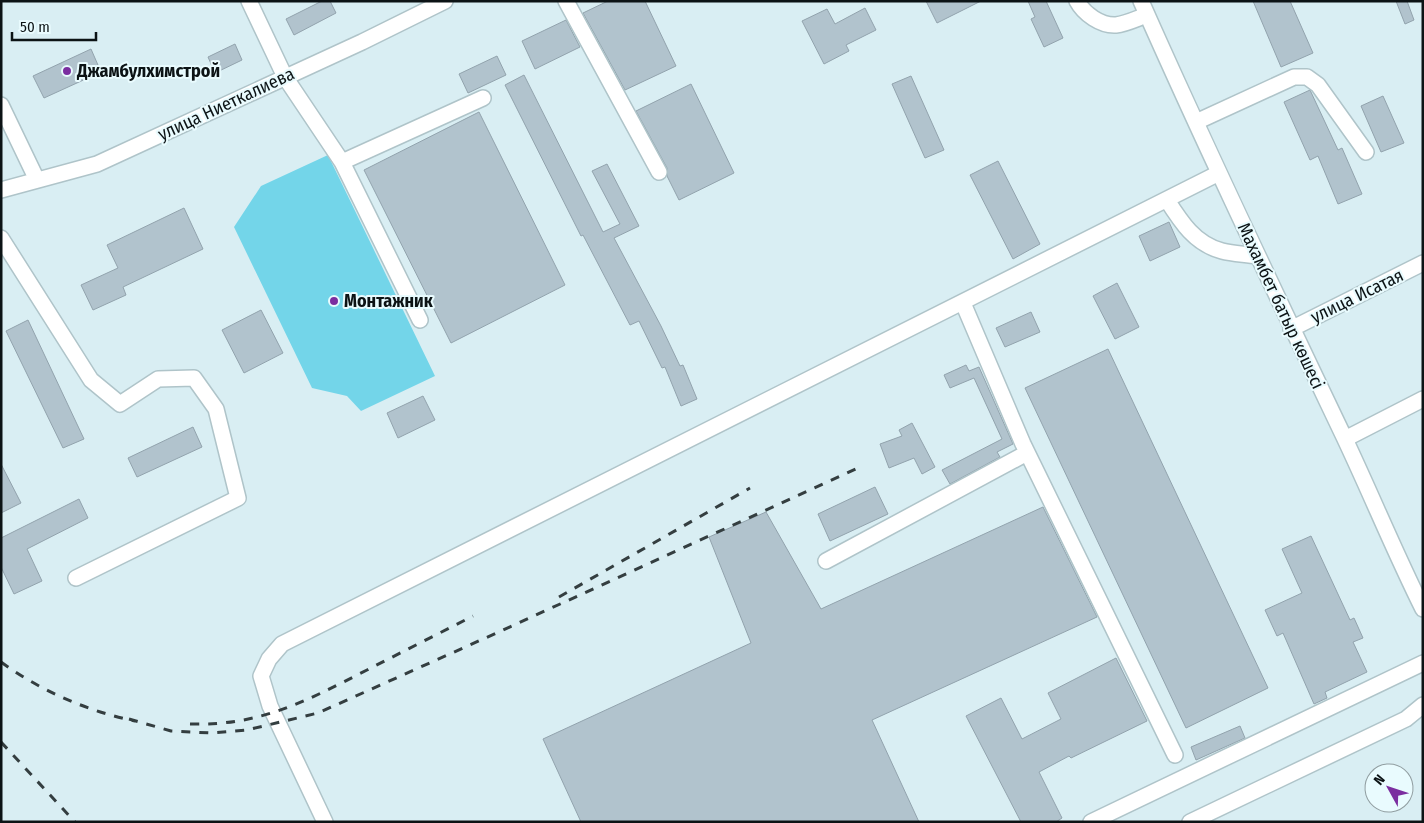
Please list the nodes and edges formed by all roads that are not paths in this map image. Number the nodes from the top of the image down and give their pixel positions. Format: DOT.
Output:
graph roads {
  1 [pos="249,1"];
  2 [pos="445,1"];
  3 [pos="566,1"];
  4 [pos="1077,1"];
  5 [pos="1144,8"];
  6 [pos="285,77"];
  7 [pos="483,98"];
  8 [pos="1,105"];
  9 [pos="1196,122"];
  10 [pos="1366,152"];
  11 [pos="342,162"];
  12 [pos="659,172"];
  13 [pos="1219,173"];
  14 [pos="37,180"];
  15 [pos="1,190"];
  16 [pos="1167,200"];
  17 [pos="1,238"];
  18 [pos="1257,256"];
  19 [pos="1423,263"];
  20 [pos="963,303"];
  21 [pos="420,320"];
  22 [pos="1291,329"];
  23 [pos="1423,399"];
  24 [pos="1345,439"];
  25 [pos="1027,453"];
  26 [pos="826,561"];
  27 [pos="76,578"];
  28 [pos="1423,609"];
  29 [pos="1423,663"];
  30 [pos="1423,705"];
  31 [pos="1175,755"];
  32 [pos="324,822"];
  33 [pos="1091,822"];
  34 [pos="1190,822"];
  1 -- 6 [label="street"];
  2 -- 6 [label="street, улица Ниеткалиева"];
  3 -- 12 [label="street"];
  4 -- 5 [label="street"];
  5 -- 9 [label="street, Махамбет батыр көшесі"];
  6 -- 11 [label="street"];
  6 -- 14 [label="street, улица Ниеткалиева"];
  7 -- 11 [label="street"];
  8 -- 14 [label="street"];
  9 -- 10 [label="street"];
  9 -- 13 [label="street, Махамбет батыр көшесі"];
  11 -- 21 [label="street"];
  13 -- 16 [label="street"];
  13 -- 18 [label="street, Махамбет батыр көшесі"];
  14 -- 15 [label="street, улица Ниеткалиева"];
  16 -- 18 [label="street"];
  16 -- 20 [label="street"];
  17 -- 27 [label="street"];
  18 -- 22 [label="street, Махамбет батыр көшесі"];
  19 -- 22 [label="street, улица Исатая"];
  20 -- 25 [label="street"];
  20 -- 32 [label="street"];
  22 -- 24 [label="street, Махамбет батыр көшесі"];
  23 -- 24 [label="street"];
  24 -- 28 [label="street, Махамбет батыр көшесі"];
  25 -- 26 [label="street"];
  25 -- 31 [label="street"];
  29 -- 33 [label="street"];
  30 -- 34 [label="street"];
}
